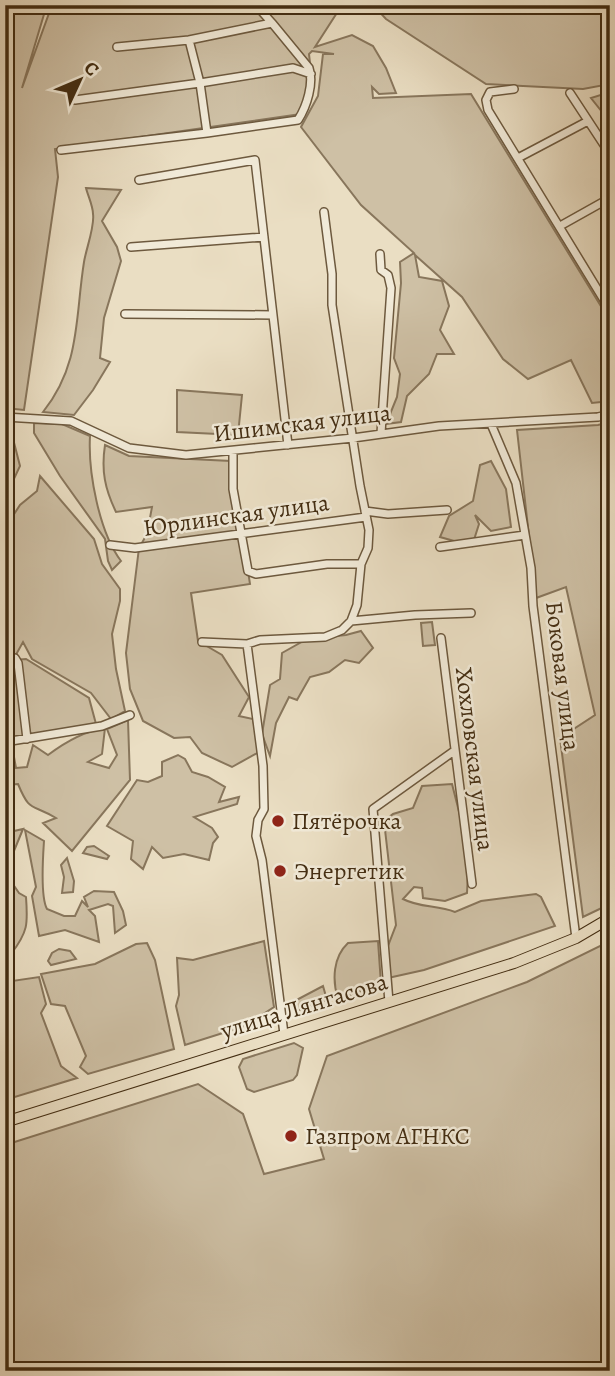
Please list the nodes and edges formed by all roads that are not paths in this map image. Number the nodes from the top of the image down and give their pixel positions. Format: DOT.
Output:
graph roads {
  1 [pos="256,5"];
  2 [pos="272,23"];
  3 [pos="189,40"];
  4 [pos="117,47"];
  5 [pos="311,74"];
  6 [pos="200,83"];
  7 [pos="514,89"];
  8 [pos="570,93"];
  9 [pos="75,100"];
  10 [pos="587,121"];
  11 [pos="207,133"];
  12 [pos="61,150"];
  13 [pos="610,154"];
  14 [pos="518,158"];
  15 [pos="139,180"];
  16 [pos="610,198"];
  17 [pos="324,212"];
  18 [pos="560,226"];
  19 [pos="264,237"];
  20 [pos="131,247"];
  21 [pos="380,254"];
  22 [pos="610,291"];
  23 [pos="601,296"];
  24 [pos="610,310"];
  25 [pos="125,314"];
  26 [pos="273,315"];
  27 [pos="610,414"];
  28 [pos="5,417"];
  29 [pos="491,424"];
  30 [pos="382,433"];
  31 [pos="353,438"];
  32 [pos="288,445"];
  33 [pos="233,451"];
  34 [pos="447,510"];
  35 [pos="366,514"];
  36 [pos="241,533"];
  37 [pos="525,536"];
  38 [pos="110,545"];
  39 [pos="440,547"];
  40 [pos="361,564"];
  41 [pos="471,613"];
  42 [pos="351,621"];
  43 [pos="441,638"];
  44 [pos="202,642"];
  45 [pos="247,644"];
  46 [pos="5,658"];
  47 [pos="130,715"];
  48 [pos="27,740"];
  49 [pos="5,742"];
  50 [pos="454,751"];
  51 [pos="472,884"];
  52 [pos="610,918"];
  53 [pos="576,938"];
  54 [pos="389,1002"];
  55 [pos="284,1034"];
  56 [pos="5,1122"];
  1 -- 2 [label="street"];
  2 -- 3 [label="street"];
  2 -- 5 [label="street"];
  3 -- 4 [label="street"];
  3 -- 6 [label="street"];
  5 -- 6 [label="street"];
  5 -- 11 [label="street"];
  6 -- 9 [label="street"];
  6 -- 11 [label="street"];
  7 -- 14 [label="street"];
  8 -- 10 [label="street"];
  10 -- 13 [label="street"];
  10 -- 14 [label="street"];
  11 -- 12 [label="street"];
  14 -- 18 [label="street"];
  15 -- 19 [label="street"];
  16 -- 18 [label="street"];
  17 -- 31 [label="street"];
  18 -- 23 [label="street"];
  19 -- 20 [label="street"];
  19 -- 26 [label="street"];
  21 -- 30 [label="street"];
  22 -- 23 [label="street"];
  23 -- 24 [label="street"];
  25 -- 26 [label="street"];
  26 -- 32 [label="street"];
  27 -- 29 [label="street, Ишимская улица"];
  28 -- 33 [label="street, Ишимская улица"];
  29 -- 30 [label="street, Ишимская улица"];
  29 -- 37 [label="street, Боковая улица"];
  30 -- 31 [label="street, Ишимская улица"];
  31 -- 32 [label="street, Ишимская улица"];
  31 -- 35 [label="street"];
  32 -- 33 [label="street, Ишимская улица"];
  33 -- 36 [label="street"];
  34 -- 35 [label="street, Юрлинская улица"];
  35 -- 36 [label="street, Юрлинская улица"];
  35 -- 40 [label="street"];
  36 -- 38 [label="street, Юрлинская улица"];
  36 -- 40 [label="street"];
  37 -- 39 [label="street"];
  37 -- 53 [label="street, Боковая улица"];
  40 -- 42 [label="street"];
  41 -- 42 [label="street"];
  42 -- 45 [label="street"];
  43 -- 50 [label="street, Хохловская улица"];
  44 -- 45 [label="street"];
  45 -- 55 [label="street"];
  46 -- 48 [label="street"];
  47 -- 48 [label="street"];
  48 -- 49 [label="street"];
  50 -- 51 [label="street, Хохловская улица"];
  50 -- 54 [label="street"];
  52 -- 53 [label="main road, улица Лянгасова"];
  53 -- 54 [label="main road, улица Лянгасова"];
  54 -- 55 [label="main road, улица Лянгасова"];
  55 -- 56 [label="main road, улица Лянгасова"];
}
